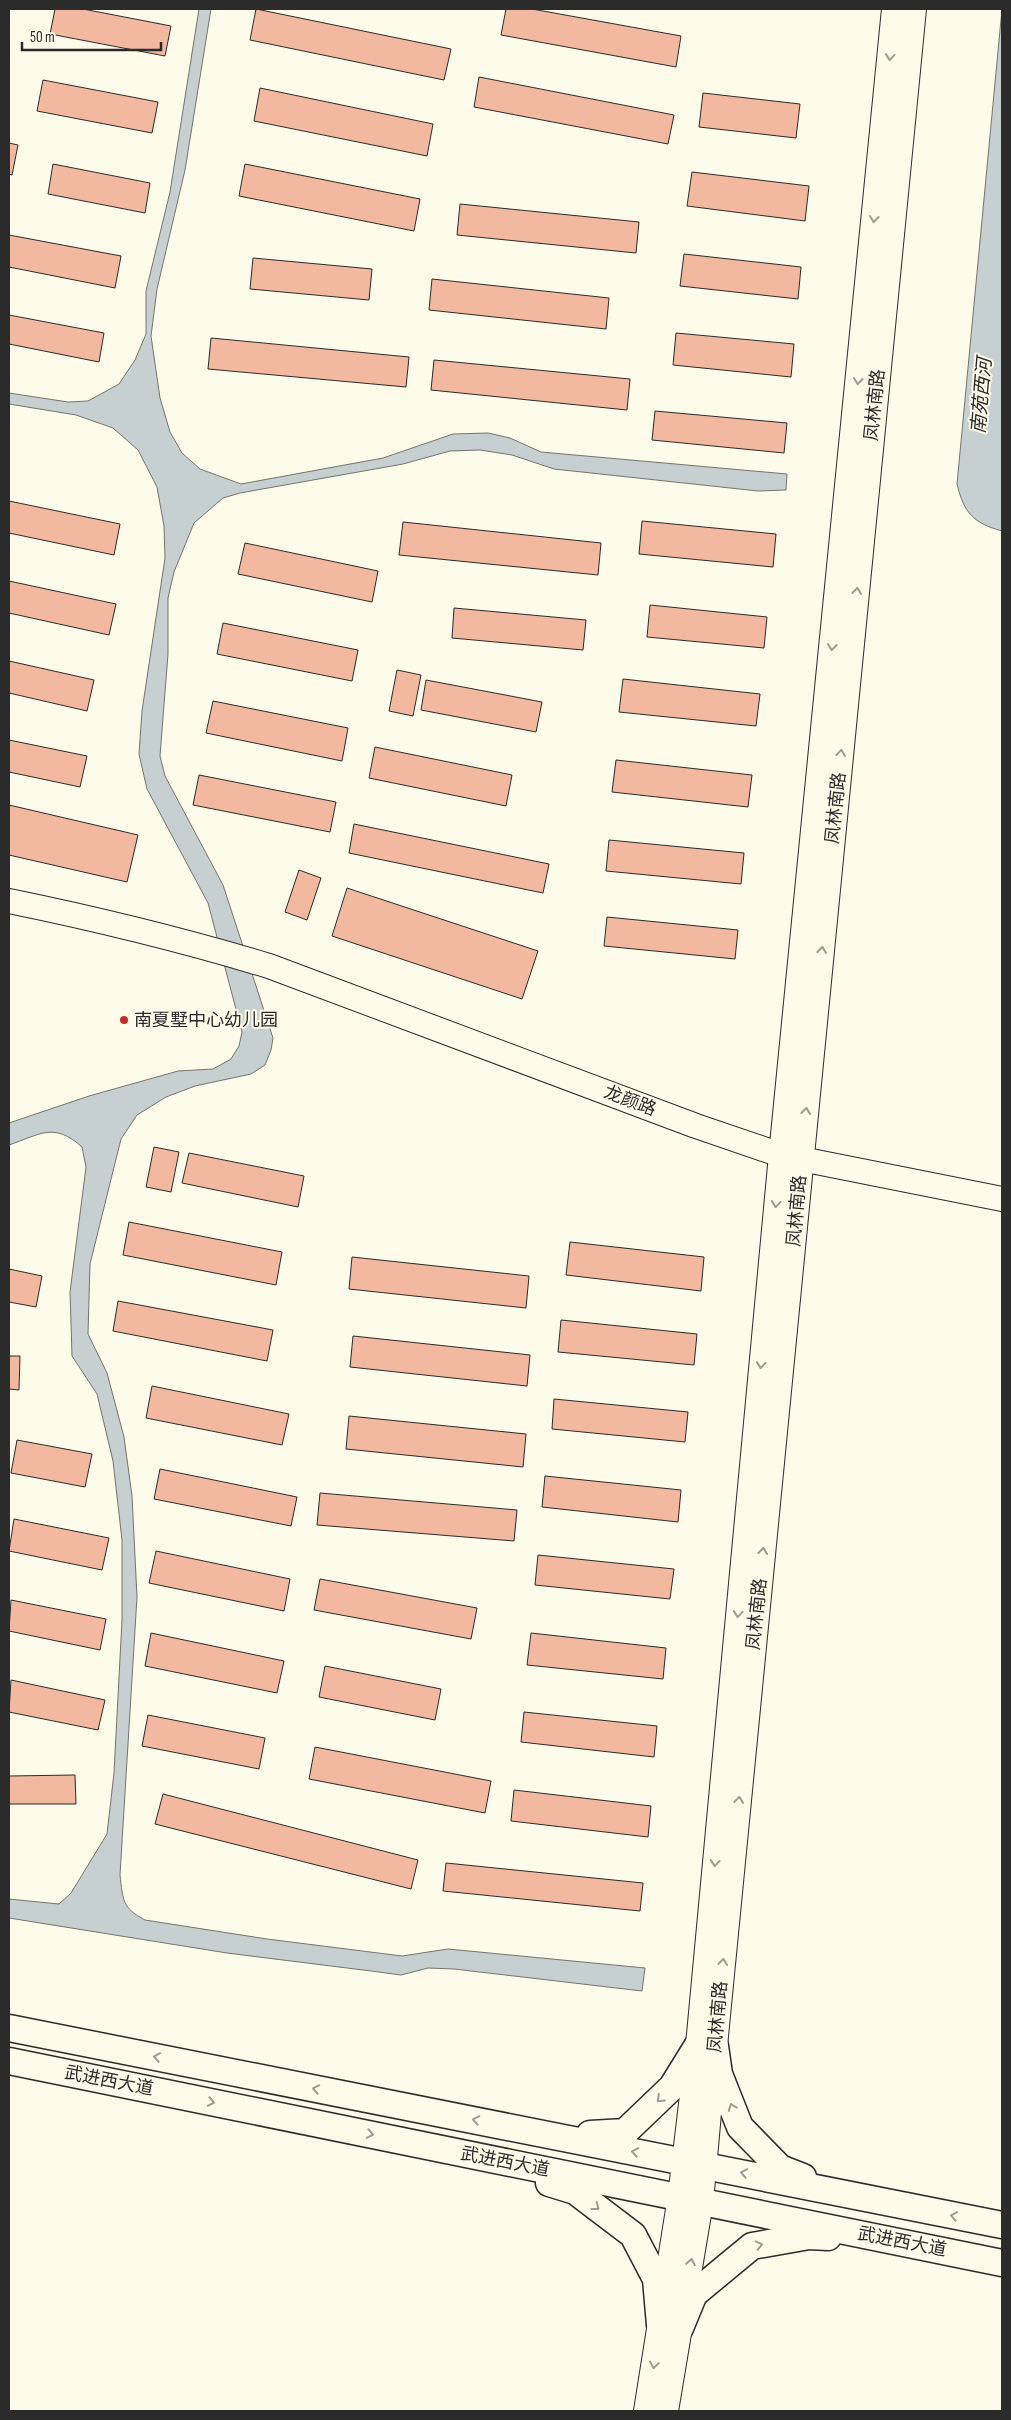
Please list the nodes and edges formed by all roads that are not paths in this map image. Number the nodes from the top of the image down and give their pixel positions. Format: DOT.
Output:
graph roads {
  1 [pos="894,9"];
  2 [pos="914,9"];
  3 [pos="9,901"];
  4 [pos="791,1158"];
  5 [pos="1002,1200"];
  6 [pos="9,2028"];
  7 [pos="706,2045"];
  8 [pos="9,2061"];
  9 [pos="555,2136"];
  10 [pos="454,2151"];
  11 [pos="694,2163"];
  12 [pos="850,2195"];
  13 [pos="691,2200"];
  14 [pos="1002,2225"];
  15 [pos="897,2241"];
  16 [pos="1002,2262"];
  17 [pos="670,2326"];
  18 [pos="646,2411"];
  19 [pos="666,2411"];
  1 -- 4 [label="main road, 凤林南路, one-way"];
  4 -- 2 [label="main road, 凤林南路, one-way"];
  3 -- 4 [label="main road, 龙颜路"];
  4 -- 5 [label="main road, 龙颜路"];
  4 -- 7 [label="main road, 凤林南路"];
  9 -- 6 [label="main road, 武进西大道, one-way"];
  7 -- 9 [label="main road, one-way"];
  7 -- 11 [label="main road, 凤林南路"];
  12 -- 7 [label="main road, one-way"];
  8 -- 10 [label="main road, 武进西大道, one-way"];
  11 -- 9 [label="main road, 武进西大道, one-way"];
  10 -- 13 [label="main road, 武进西大道"];
  10 -- 17 [label="main road, one-way"];
  12 -- 11 [label="main road, 武进西大道, one-way"];
  11 -- 13 [label="main road, 凤林南路"];
  14 -- 12 [label="main road, 武进西大道, one-way"];
  13 -- 15 [label="main road, 武进西大道"];
  13 -- 17 [label="main road, 凤林南路"];
  15 -- 16 [label="main road, 武进西大道"];
  17 -- 15 [label="main road, one-way"];
  17 -- 18 [label="main road, 凤林南路, one-way"];
  17 -- 19 [label="main road, 凤林南路"];
}
